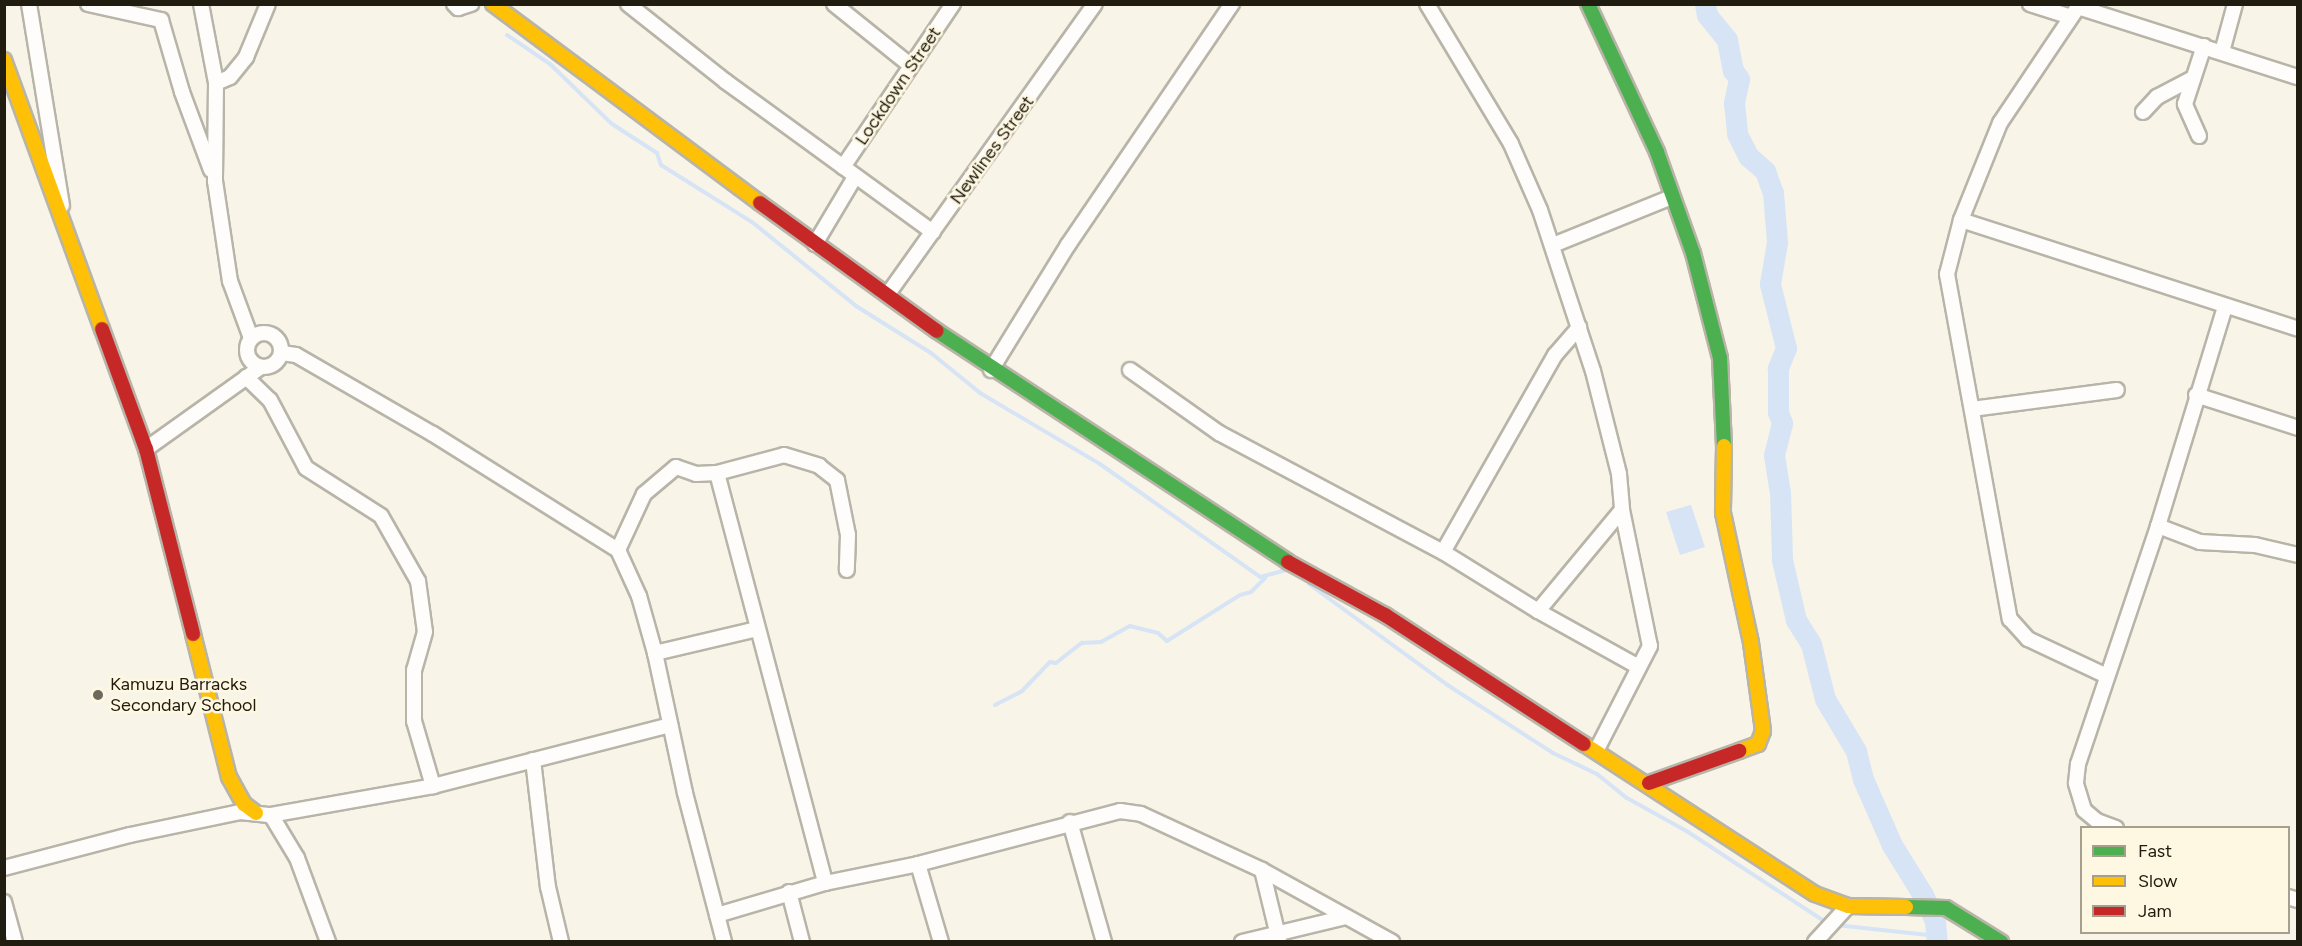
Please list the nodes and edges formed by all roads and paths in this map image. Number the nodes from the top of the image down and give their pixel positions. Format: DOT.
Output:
graph roads {
  1 [pos="29,4"];
  2 [pos="88,4"];
  3 [pos="201,4"];
  4 [pos="268,4"];
  5 [pos="454,4"];
  6 [pos="471,4"];
  7 [pos="493,4"];
  8 [pos="628,4"];
  9 [pos="834,4"];
  10 [pos="953,4"];
  11 [pos="1095,4"];
  12 [pos="1232,4"];
  13 [pos="1427,4"];
  14 [pos="1588,4"];
  15 [pos="2030,4"];
  16 [pos="2235,4"];
  17 [pos="2076,10"];
  18 [pos="2204,46"];
  19 [pos="2222,52"];
  20 [pos="4,60"];
  21 [pos="910,65"];
  22 [pos="2298,77"];
  23 [pos="2193,78"];
  24 [pos="216,83"];
  25 [pos="2143,112"];
  26 [pos="2199,136"];
  27 [pos="843,167"];
  28 [pos="855,177"];
  29 [pos="214,181"];
  30 [pos="1672,197"];
  31 [pos="1961,220"];
  32 [pos="63,222"];
  33 [pos="933,232"];
  34 [pos="814,244"];
  35 [pos="1553,245"];
  36 [pos="888,294"];
  37 [pos="2225,307"];
  38 [pos="1579,327"];
  39 [pos="2298,329"];
  40 [pos="251,338"];
  41 [pos="282,353"];
  42 [pos="261,367"];
  43 [pos="991,370"];
  44 [pos="1130,370"];
  45 [pos="246,377"];
  46 [pos="2117,390"];
  47 [pos="2196,395"];
  48 [pos="1972,409"];
  49 [pos="2298,428"];
  50 [pos="146,450"];
  51 [pos="717,473"];
  52 [pos="1622,510"];
  53 [pos="2158,526"];
  54 [pos="618,550"];
  55 [pos="1443,552"];
  56 [pos="2298,555"];
  57 [pos="847,570"];
  58 [pos="1538,611"];
  59 [pos="757,629"];
  60 [pos="655,653"];
  61 [pos="1639,667"];
  62 [pos="2105,675"];
  63 [pos="670,725"];
  64 [pos="1596,751"];
  65 [pos="533,760"];
  66 [pos="1649,783"];
  67 [pos="433,786"];
  68 [pos="256,813"];
  69 [pos="271,815"];
  70 [pos="1070,822"];
  71 [pos="2112,826"];
  72 [pos="918,864"];
  73 [pos="4,868"];
  74 [pos="1262,870"];
  75 [pos="825,883"];
  76 [pos="789,892"];
  77 [pos="4,902"];
  78 [pos="1848,906"];
  79 [pos="717,915"];
  80 [pos="1346,917"];
  81 [pos="1279,937"];
  82 [pos="15,942"];
  83 [pos="328,942"];
  84 [pos="561,942"];
  85 [pos="724,942"];
  86 [pos="802,942"];
  87 [pos="941,942"];
  88 [pos="1104,942"];
  89 [pos="1242,942"];
  90 [pos="1392,942"];
  91 [pos="1815,942"];
  92 [pos="2001,942"];
  1 -- 32 [label="street"];
  2 -- 29 [label="street"];
  3 -- 24 [label="street"];
  4 -- 24 [label="street"];
  5 -- 6 [label="street"];
  7 -- 34 [label="street"];
  8 -- 27 [label="street"];
  9 -- 21 [label="street"];
  10 -- 21 [label="street, Lockdown Street"];
  11 -- 33 [label="street, Newlines Street"];
  12 -- 43 [label="street"];
  13 -- 35 [label="street"];
  14 -- 30 [label="street"];
  15 -- 17 [label="street"];
  16 -- 19 [label="street"];
  17 -- 18 [label="street"];
  17 -- 31 [label="street"];
  18 -- 19 [label="street"];
  18 -- 23 [label="street"];
  19 -- 22 [label="street"];
  20 -- 32 [label="street"];
  21 -- 27 [label="street, Lockdown Street"];
  23 -- 25 [label="street"];
  23 -- 26 [label="street"];
  24 -- 29 [label="street"];
  27 -- 28 [label="street"];
  28 -- 33 [label="street"];
  28 -- 34 [label="street"];
  29 -- 40 [label="street"];
  30 -- 35 [label="street"];
  30 -- 66 [label="street"];
  31 -- 37 [label="street"];
  31 -- 48 [label="street"];
  32 -- 50 [label="street"];
  33 -- 36 [label="street, Newlines Street"];
  34 -- 36 [label="street"];
  35 -- 38 [label="street"];
  36 -- 43 [label="street"];
  37 -- 39 [label="street"];
  37 -- 47 [label="street"];
  38 -- 52 [label="street"];
  38 -- 55 [label="street"];
  40 -- 41 [label="street"];
  40 -- 42 [label="street"];
  41 -- 42 [label="street"];
  41 -- 54 [label="street"];
  42 -- 45 [label="street"];
  43 -- 64 [label="street"];
  44 -- 55 [label="street"];
  45 -- 50 [label="street"];
  45 -- 67 [label="street"];
  46 -- 48 [label="street"];
  47 -- 49 [label="street"];
  47 -- 53 [label="street"];
  48 -- 62 [label="street"];
  50 -- 68 [label="street"];
  51 -- 54 [label="street"];
  51 -- 57 [label="street"];
  51 -- 59 [label="street"];
  52 -- 58 [label="street"];
  52 -- 61 [label="street"];
  53 -- 56 [label="street"];
  53 -- 62 [label="street"];
  54 -- 60 [label="street"];
  55 -- 58 [label="street"];
  58 -- 61 [label="street"];
  59 -- 60 [label="street"];
  59 -- 75 [label="street"];
  60 -- 63 [label="street"];
  61 -- 64 [label="street"];
  62 -- 71 [label="street"];
  63 -- 65 [label="street"];
  63 -- 79 [label="street"];
  64 -- 66 [label="street"];
  65 -- 67 [label="street"];
  65 -- 84 [label="street"];
  66 -- 78 [label="street"];
  67 -- 69 [label="street"];
  68 -- 69 [label="street"];
  68 -- 73 [label="street"];
  69 -- 83 [label="street"];
  70 -- 72 [label="street"];
  70 -- 74 [label="street"];
  70 -- 88 [label="street"];
  72 -- 75 [label="street"];
  72 -- 87 [label="street"];
  74 -- 80 [label="street"];
  74 -- 81 [label="street"];
  75 -- 76 [label="street"];
  76 -- 79 [label="street"];
  76 -- 86 [label="street"];
  77 -- 82 [label="street"];
  78 -- 91 [label="street"];
  78 -- 92 [label="street"];
  79 -- 85 [label="street"];
  80 -- 81 [label="street"];
  80 -- 90 [label="street"];
  81 -- 89 [label="street"];
}
